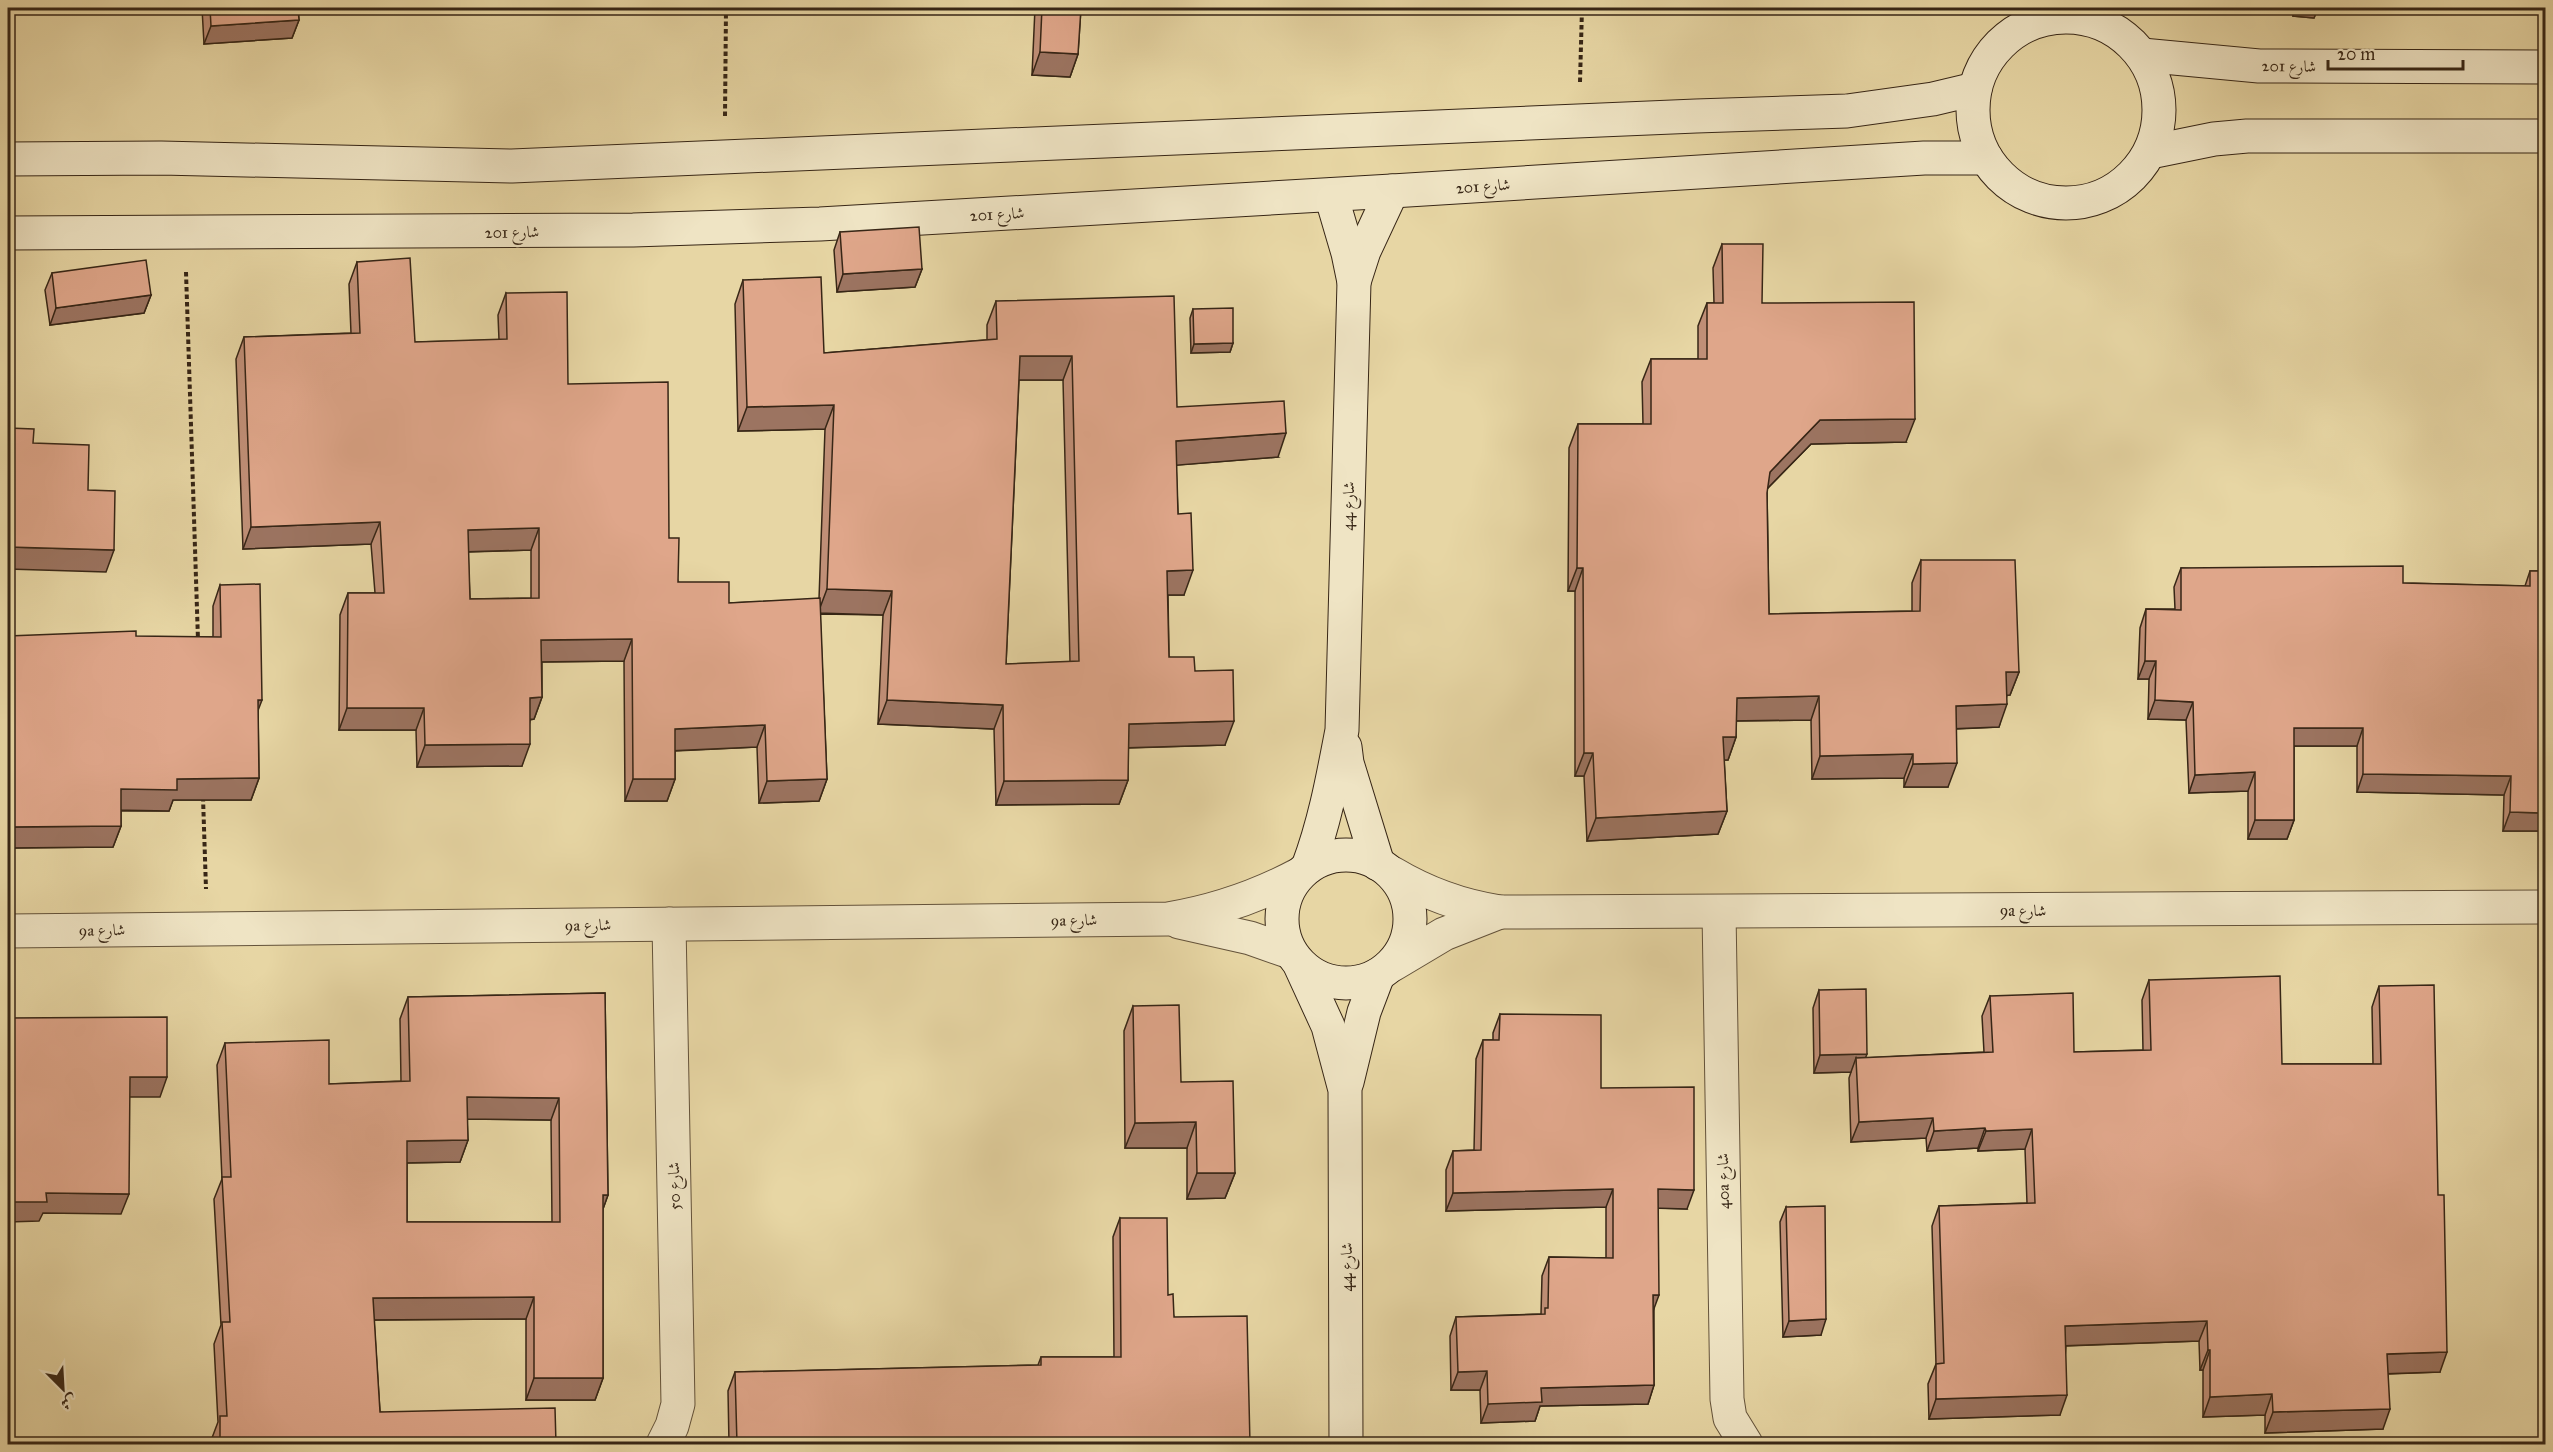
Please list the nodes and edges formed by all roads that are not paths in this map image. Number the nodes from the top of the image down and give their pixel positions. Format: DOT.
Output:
graph roads {
  1 [pos="2035,15"];
  2 [pos="2101,17"];
  3 [pos="2142,55"];
  4 [pos="2546,68"];
  5 [pos="1975,88"];
  6 [pos="2546,136"];
  7 [pos="2150,152"];
  8 [pos="8,159"];
  9 [pos="1986,159"];
  10 [pos="1392,191"];
  11 [pos="1331,195"];
  12 [pos="8,234"];
  13 [pos="1354,282"];
  14 [pos="1342,730"];
  15 [pos="1385,869"];
  16 [pos="1304,871"];
  17 [pos="2546,907"];
  18 [pos="1500,912"];
  19 [pos="1719,912"];
  20 [pos="1168,919"];
  21 [pos="669,924"];
  22 [pos="8,931"];
  23 [pos="1295,958"];
  24 [pos="1385,970"];
  25 [pos="1345,1090"];
  26 [pos="663,1444"];
  27 [pos="1346,1444"];
  28 [pos="1746,1444"];
  1 -- 2 [label="street"];
  1 -- 5 [label="street"];
  2 -- 3 [label="street"];
  3 -- 4 [label="street, شارع 201"];
  3 -- 7 [label="street"];
  5 -- 8 [label="street"];
  5 -- 9 [label="street"];
  6 -- 7 [label="street"];
  7 -- 9 [label="street"];
  9 -- 10 [label="street, شارع 201"];
  10 -- 11 [label="street, شارع 201"];
  10 -- 13 [label="street, شارع 44"];
  11 -- 12 [label="street, شارع 201"];
  11 -- 13 [label="street, شارع 44"];
  13 -- 14 [label="street, شارع 44"];
  14 -- 15 [label="street, شارع 44"];
  14 -- 16 [label="street, شارع 44"];
  15 -- 16 [label="street"];
  15 -- 18 [label="street, 9a شارع"];
  15 -- 24 [label="street"];
  16 -- 20 [label="street, 9a شارع"];
  16 -- 23 [label="street"];
  17 -- 19 [label="street, 9a شارع"];
  18 -- 19 [label="street, 9a شارع"];
  18 -- 24 [label="street, 9a شارع"];
  19 -- 28 [label="street, 40a شارع"];
  20 -- 21 [label="street, 9a شارع"];
  20 -- 23 [label="street, 9a شارع"];
  21 -- 22 [label="street, 9a شارع"];
  21 -- 26 [label="street, شارع 50"];
  23 -- 24 [label="street"];
  23 -- 25 [label="street, شارع 44"];
  24 -- 25 [label="street, شارع 44"];
  25 -- 27 [label="street, شارع 44"];
}
